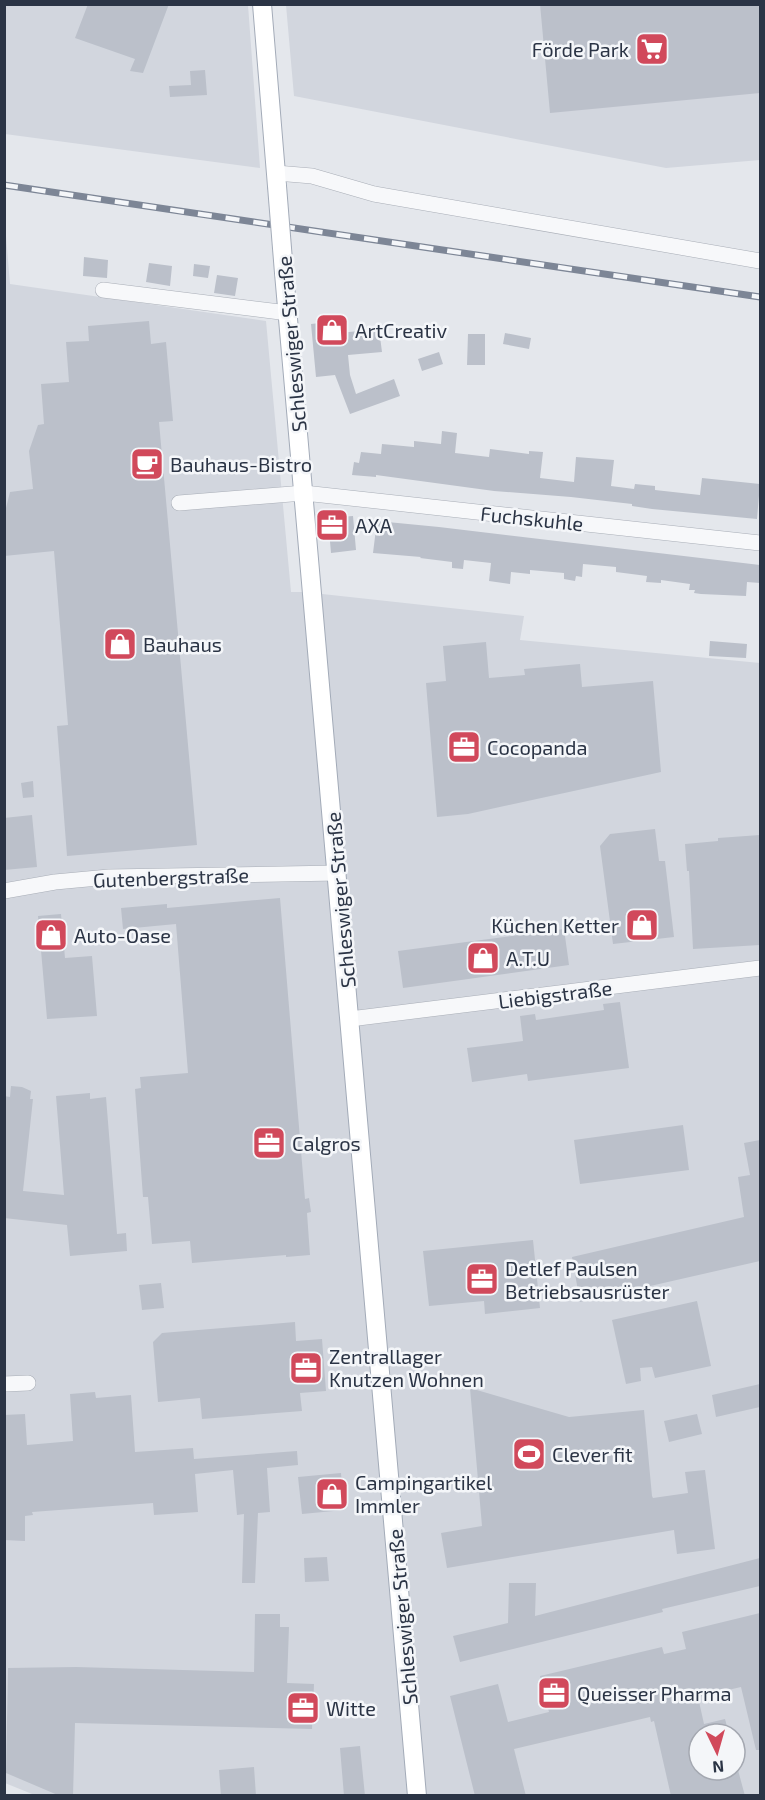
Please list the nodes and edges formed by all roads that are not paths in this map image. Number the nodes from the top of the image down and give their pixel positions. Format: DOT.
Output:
graph roads {
  1 [pos="262,4"];
  2 [pos="276,180"];
  3 [pos="760,261"];
  4 [pos="103,290"];
  5 [pos="288,313"];
  6 [pos="304,493"];
  7 [pos="178,503"];
  8 [pos="760,543"];
  9 [pos="338,873"];
  10 [pos="4,891"];
  11 [pos="760,968"];
  12 [pos="350,1019"];
  13 [pos="28,1383"];
  14 [pos="4,1384"];
  15 [pos="417,1796"];
  1 -- 2 [label="main road, Schleswiger Straße"];
  2 -- 3 [label="street"];
  2 -- 5 [label="main road, Schleswiger Straße, bridge"];
  4 -- 5 [label="street"];
  5 -- 6 [label="main road, Schleswiger Straße"];
  6 -- 7 [label="street, Fuchskuhle"];
  6 -- 8 [label="street, Fuchskuhle"];
  6 -- 9 [label="main road, Schleswiger Straße"];
  9 -- 10 [label="street, Gutenbergstraße"];
  9 -- 12 [label="main road, Schleswiger Straße"];
  11 -- 12 [label="street, Liebigstraße"];
  12 -- 15 [label="main road, Schleswiger Straße"];
  13 -- 14 [label="street"];
}
